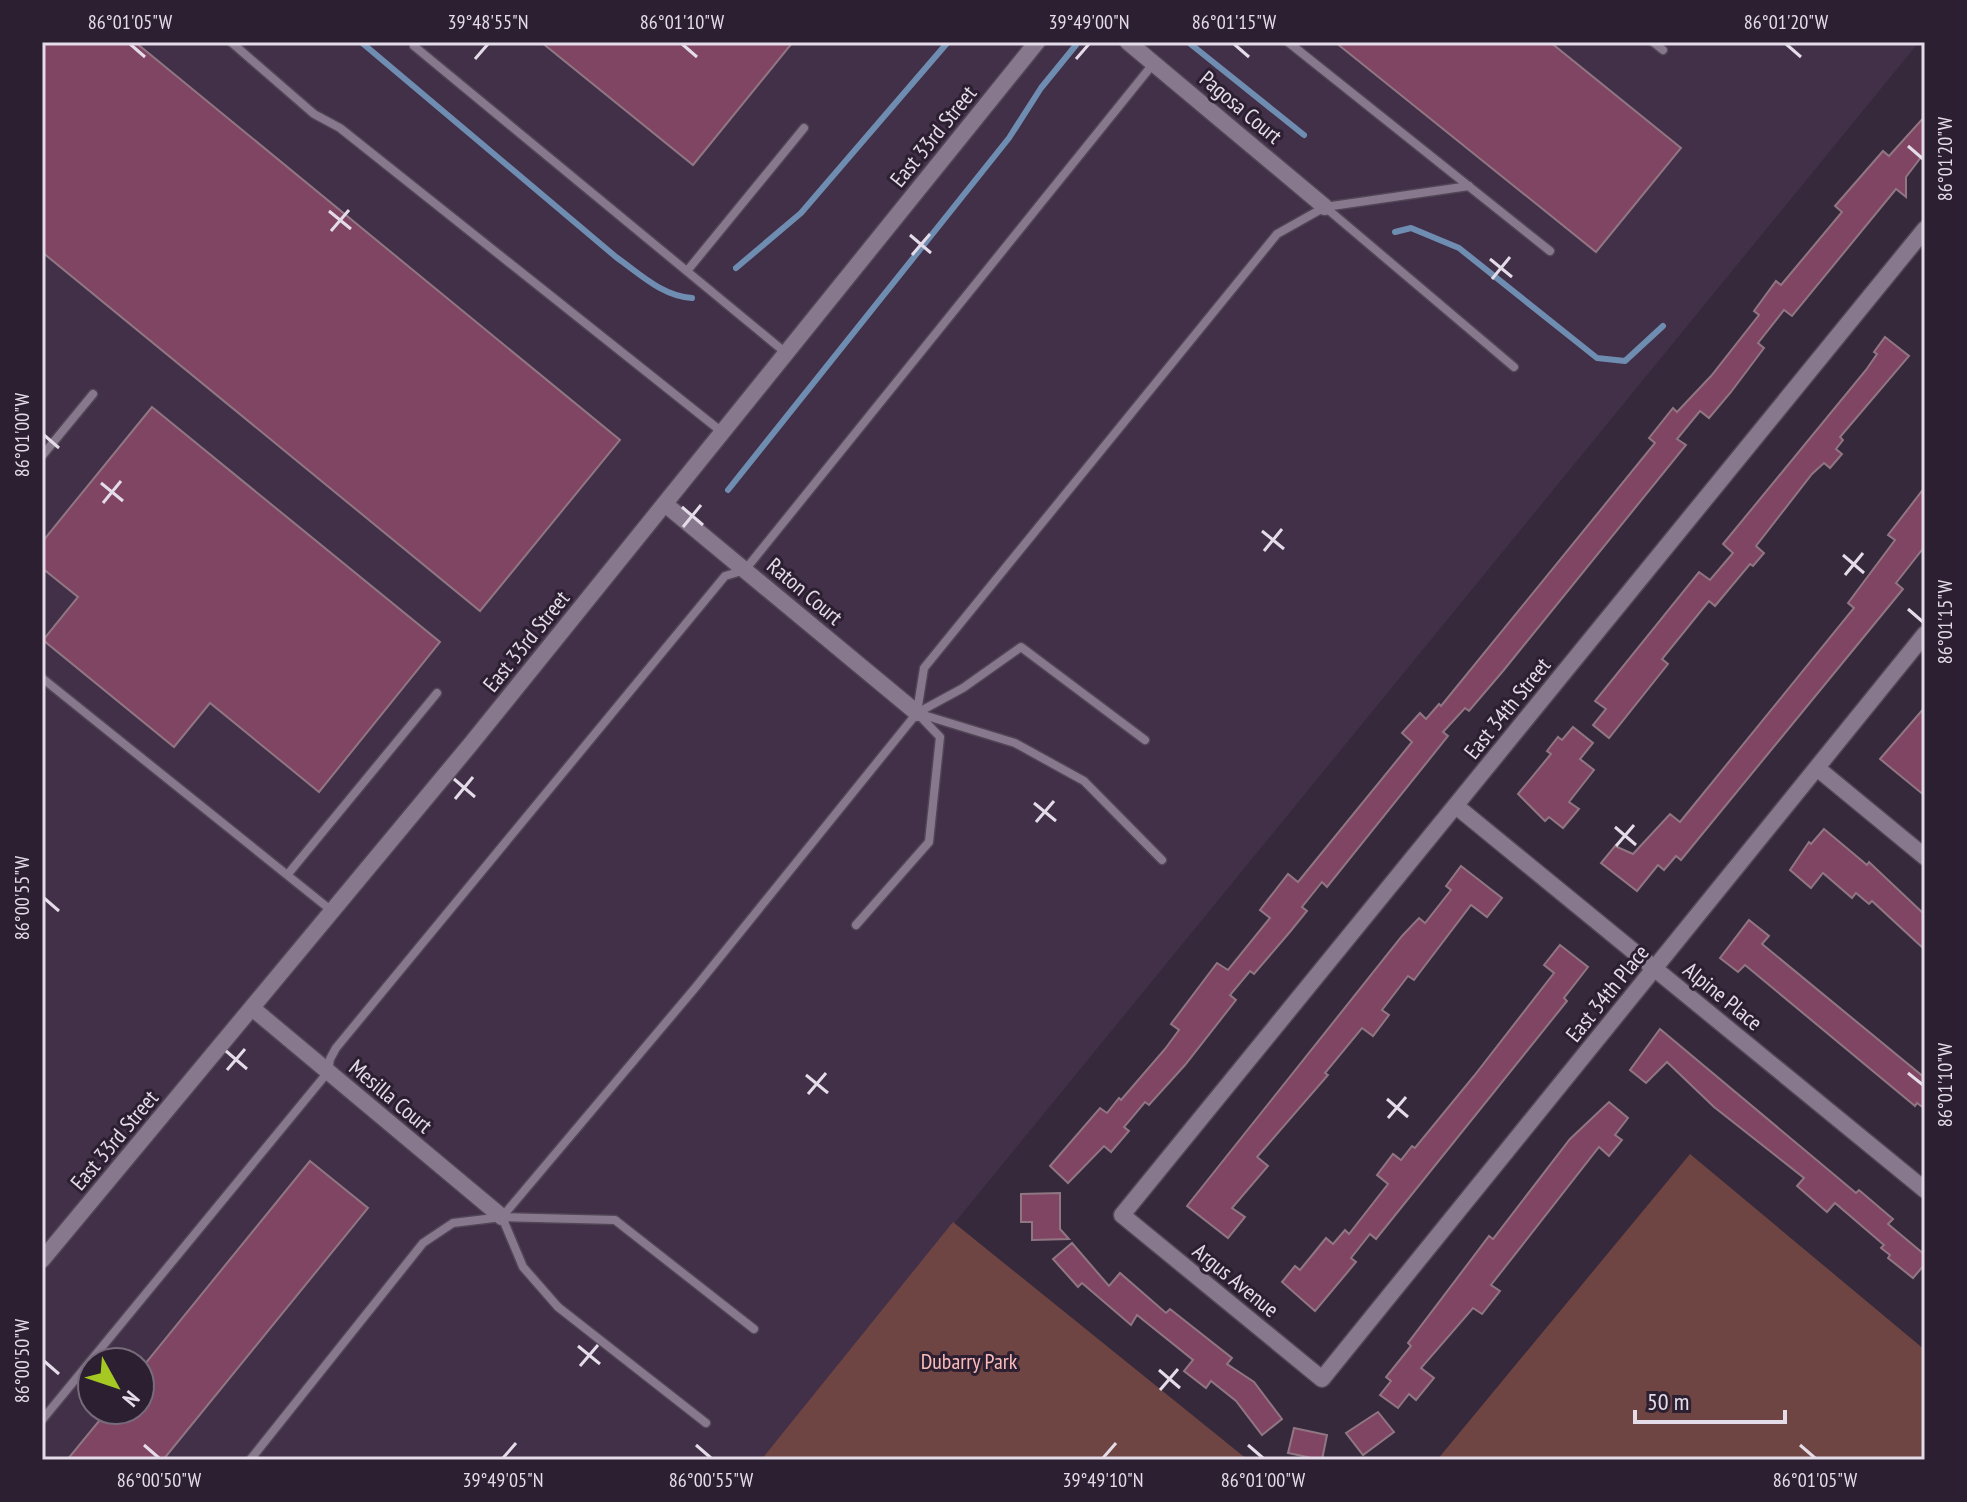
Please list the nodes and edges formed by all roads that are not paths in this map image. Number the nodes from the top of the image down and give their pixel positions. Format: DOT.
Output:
graph roads {
  1 [pos="231,42"];
  2 [pos="1037,42"];
  3 [pos="1128,42"];
  4 [pos="1288,42"];
  5 [pos="1653,42"];
  6 [pos="414,46"];
  7 [pos="1663,50"];
  8 [pos="1153,63"];
  9 [pos="804,128"];
  10 [pos="1469,186"];
  11 [pos="1325,207"];
  12 [pos="1925,229"];
  13 [pos="1550,251"];
  14 [pos="687,271"];
  15 [pos="786,353"];
  16 [pos="1514,367"];
  17 [pos="93,394"];
  18 [pos="723,432"];
  19 [pos="42,456"];
  20 [pos="665,504"];
  21 [pos="745,570"];
  22 [pos="1925,634"];
  23 [pos="42,678"];
  24 [pos="437,693"];
  25 [pos="917,713"];
  26 [pos="1145,740"];
  27 [pos="1817,768"];
  28 [pos="1456,806"];
  29 [pos="1925,857"];
  30 [pos="1162,860"];
  31 [pos="288,874"];
  32 [pos="332,912"];
  33 [pos="856,925"];
  34 [pos="1655,968"];
  35 [pos="252,1008"];
  36 [pos="328,1072"];
  37 [pos="1925,1190"];
  38 [pos="1122,1215"];
  39 [pos="502,1217"];
  40 [pos="44,1253"];
  41 [pos="754,1329"];
  42 [pos="1322,1379"];
  43 [pos="42,1420"];
  44 [pos="706,1423"];
  45 [pos="250,1460"];
  1 -- 18 [label="lane"];
  2 -- 15 [label="street, East 33rd Street"];
  3 -- 8 [label="street, Pagosa Court"];
  4 -- 10 [label="lane"];
  5 -- 7 [label="lane"];
  6 -- 14 [label="lane"];
  8 -- 11 [label="street, Pagosa Court"];
  8 -- 21 [label="lane"];
  9 -- 14 [label="lane"];
  10 -- 11 [label="lane"];
  10 -- 13 [label="lane"];
  11 -- 16 [label="lane"];
  11 -- 25 [label="lane"];
  12 -- 28 [label="street, East 34th Street"];
  14 -- 15 [label="lane"];
  15 -- 18 [label="street, East 33rd Street"];
  17 -- 19 [label="lane"];
  18 -- 20 [label="street, East 33rd Street"];
  20 -- 21 [label="street, Raton Court"];
  20 -- 32 [label="street, East 33rd Street"];
  21 -- 25 [label="street, Raton Court"];
  21 -- 36 [label="lane"];
  22 -- 27 [label="street, East 34th Place"];
  23 -- 31 [label="lane"];
  24 -- 31 [label="lane"];
  25 -- 26 [label="lane"];
  25 -- 30 [label="lane"];
  25 -- 33 [label="lane"];
  25 -- 39 [label="lane"];
  27 -- 29 [label="street"];
  27 -- 34 [label="street, East 34th Place"];
  28 -- 34 [label="street, Alpine Place"];
  28 -- 38 [label="street, East 34th Street"];
  31 -- 32 [label="lane"];
  32 -- 35 [label="street, East 33rd Street"];
  34 -- 37 [label="street, Alpine Place"];
  34 -- 42 [label="street, East 34th Place"];
  35 -- 36 [label="street, Mesilla Court"];
  35 -- 40 [label="street, East 33rd Street"];
  36 -- 39 [label="street, Mesilla Court"];
  36 -- 43 [label="lane"];
  38 -- 42 [label="street, Argus Avenue"];
  39 -- 41 [label="lane"];
  39 -- 44 [label="lane"];
  39 -- 45 [label="lane"];
}
